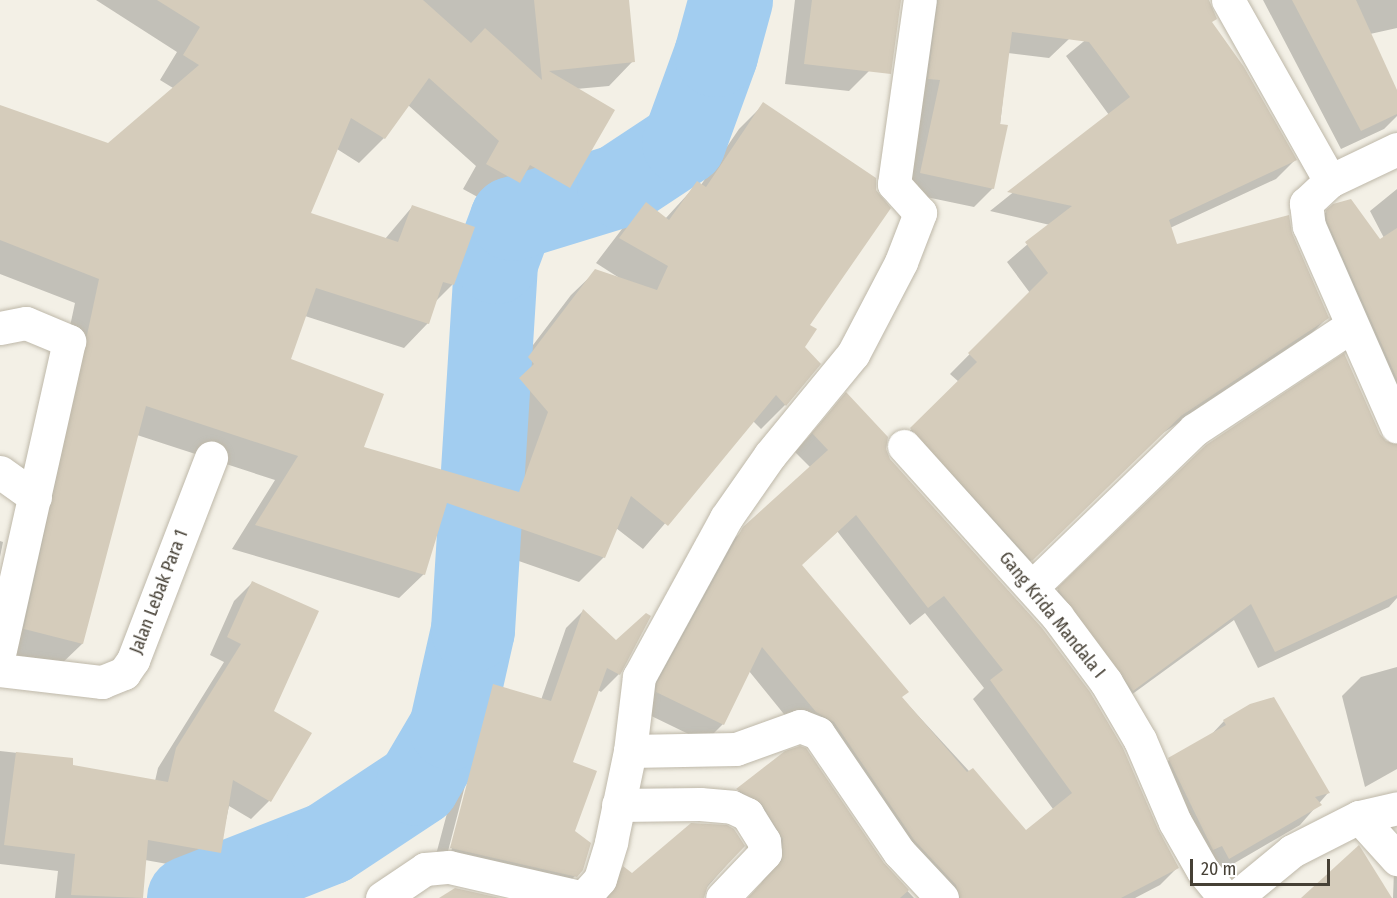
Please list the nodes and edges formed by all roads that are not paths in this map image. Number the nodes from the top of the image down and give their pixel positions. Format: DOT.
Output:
graph roads {
  1 [pos="920,0"];
  2 [pos="1228,0"];
  3 [pos="1397,149"];
  4 [pos="1330,181"];
  5 [pos="1351,326"];
  6 [pos="0,328"];
  7 [pos="1397,426"];
  8 [pos="904,446"];
  9 [pos="211,458"];
  10 [pos="0,472"];
  11 [pos="35,497"];
  12 [pos="1032,587"];
  13 [pos="0,650"];
  14 [pos="0,670"];
  15 [pos="630,751"];
  16 [pos="618,805"];
  17 [pos="1397,808"];
  18 [pos="1359,817"];
  19 [pos="1397,859"];
  20 [pos="382,898"];
  21 [pos="584,898"];
  22 [pos="722,898"];
  23 [pos="942,898"];
  24 [pos="1225,898"];
  25 [pos="1235,898"];
  1 -- 15 [label="street"];
  2 -- 4 [label="street"];
  3 -- 4 [label="street"];
  4 -- 5 [label="street"];
  5 -- 7 [label="street"];
  5 -- 12 [label="street"];
  6 -- 11 [label="street"];
  8 -- 12 [label="street, Gang Krida Mandala I"];
  9 -- 14 [label="street, Jalan Lebak Para 1"];
  10 -- 11 [label="street"];
  11 -- 13 [label="street"];
  12 -- 24 [label="street, Gang Krida Mandala I"];
  15 -- 16 [label="street"];
  15 -- 23 [label="street"];
  16 -- 21 [label="street"];
  16 -- 22 [label="street"];
  17 -- 18 [label="street"];
  18 -- 19 [label="street"];
  18 -- 25 [label="street"];
  20 -- 21 [label="street"];
}
